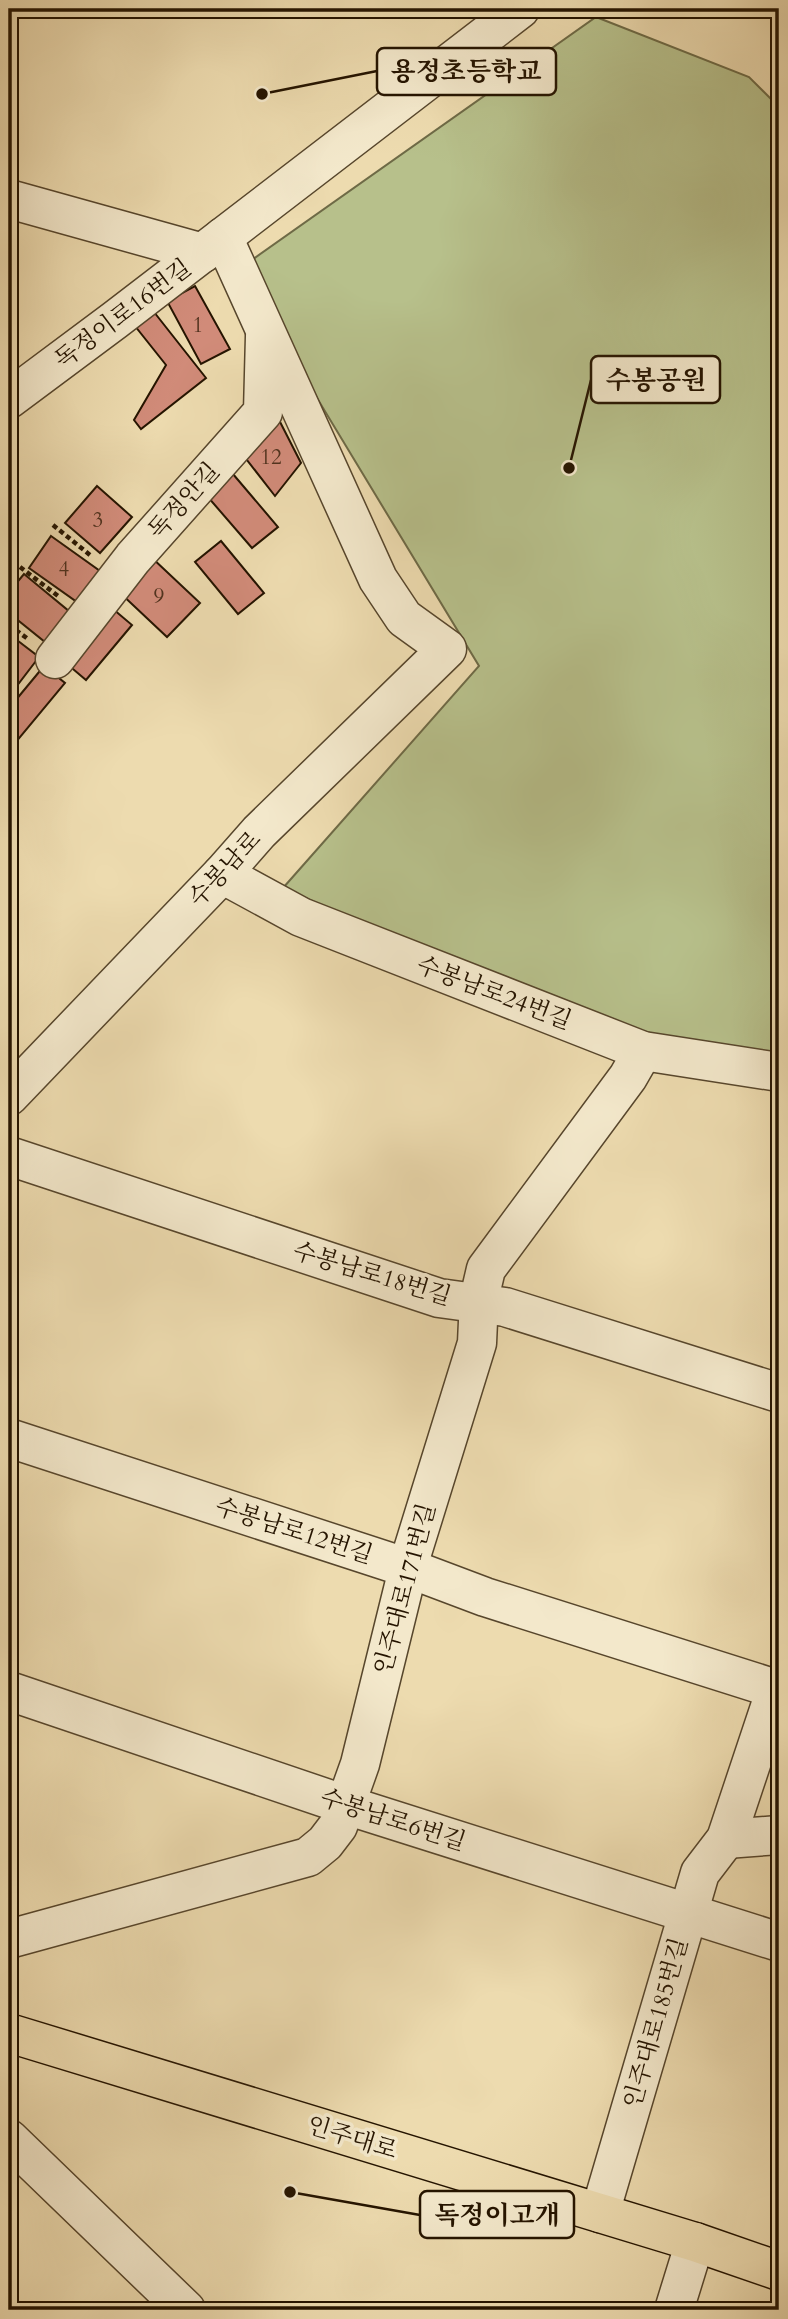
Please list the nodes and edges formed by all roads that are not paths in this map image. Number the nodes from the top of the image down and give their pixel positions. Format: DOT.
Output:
graph roads {
  1 [pos="520,9"];
  2 [pos="9,199"];
  3 [pos="213,245"];
  4 [pos="265,327"];
  5 [pos="9,399"];
  6 [pos="447,649"];
  7 [pos="55,659"];
  8 [pos="222,874"];
  9 [pos="643,1051"];
  10 [pos="779,1072"];
  11 [pos="9,1096"];
  12 [pos="9,1156"];
  13 [pos="479,1304"];
  14 [pos="779,1393"];
  15 [pos="9,1438"];
  16 [pos="408,1569"];
  17 [pos="778,1689"];
  18 [pos="9,1691"];
  19 [pos="346,1805"];
  20 [pos="779,1835"];
  21 [pos="726,1839"];
  22 [pos="688,1913"];
  23 [pos="9,1939"];
  24 [pos="779,1941"];
  25 [pos="9,2033"];
  26 [pos="9,2138"];
  27 [pos="600,2213"];
  28 [pos="695,2242"];
  29 [pos="779,2271"];
  30 [pos="186,2310"];
  31 [pos="674,2310"];
  1 -- 3 [label="street"];
  2 -- 3 [label="street"];
  3 -- 4 [label="street, 독정안길"];
  3 -- 5 [label="street, 독정이로16번길"];
  4 -- 6 [label="street, 독정안길"];
  4 -- 7 [label="street, 독정안길"];
  6 -- 8 [label="street, 수봉남로"];
  8 -- 9 [label="street, 수봉남로24번길"];
  8 -- 11 [label="street, 수봉남로"];
  9 -- 10 [label="street, 수봉남로24번길"];
  9 -- 13 [label="street, 인주대로171번길"];
  12 -- 13 [label="street, 수봉남로18번길"];
  13 -- 14 [label="street, 수봉남로18번길"];
  13 -- 16 [label="street, 인주대로171번길"];
  15 -- 16 [label="street, 수봉남로12번길"];
  16 -- 17 [label="street, 수봉남로12번길"];
  16 -- 19 [label="street, 인주대로171번길"];
  17 -- 21 [label="street, 인주대로185번길"];
  18 -- 19 [label="street, 수봉남로6번길"];
  19 -- 22 [label="street, 수봉남로6번길"];
  19 -- 23 [label="street, 인주대로171번길"];
  20 -- 21 [label="street"];
  21 -- 22 [label="street, 인주대로185번길"];
  22 -- 24 [label="street, 수봉남로6번길"];
  22 -- 27 [label="street, 인주대로185번길"];
  25 -- 27 [label="main road, 인주대로"];
  26 -- 30 [label="street"];
  27 -- 28 [label="main road, 인주대로"];
  28 -- 29 [label="main road, 인주대로"];
  28 -- 31 [label="street"];
}
